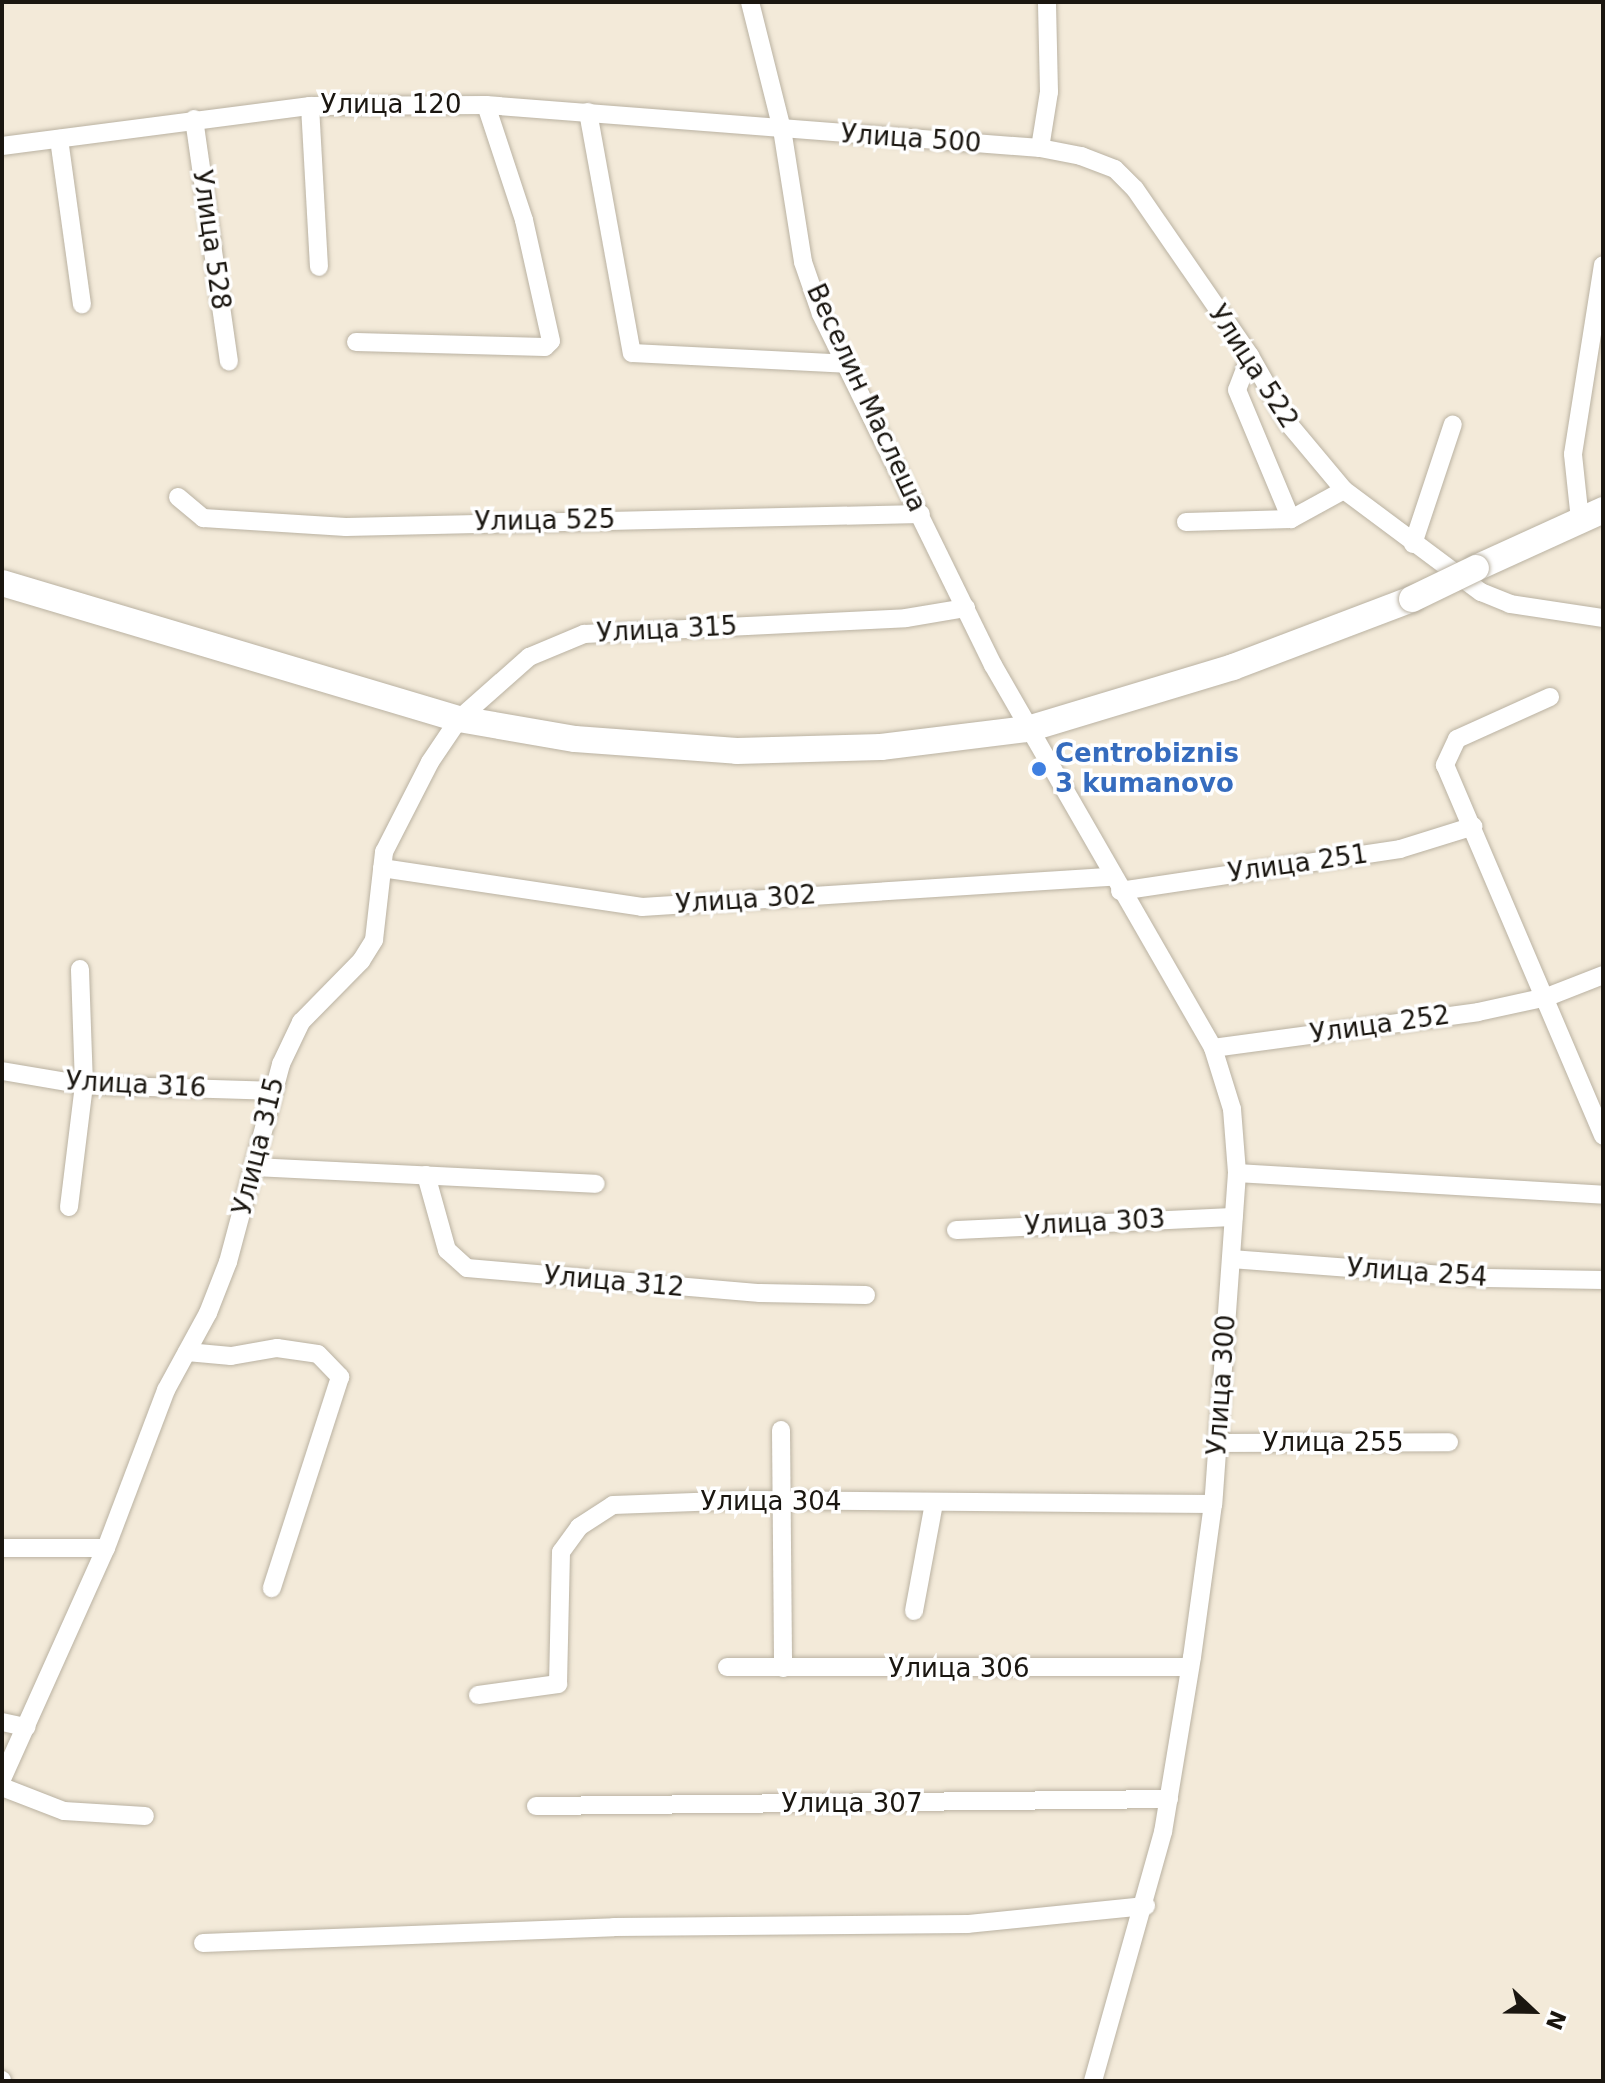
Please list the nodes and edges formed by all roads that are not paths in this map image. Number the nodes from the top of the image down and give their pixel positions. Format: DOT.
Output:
graph roads {
  1 [pos="750,2"];
  2 [pos="1047,2"];
  3 [pos="486,105"];
  4 [pos="310,106"];
  5 [pos="588,112"];
  6 [pos="194,119"];
  7 [pos="782,129"];
  8 [pos="59,139"];
  9 [pos="2,146"];
  10 [pos="1040,148"];
  11 [pos="1603,265"];
  12 [pos="319,267"];
  13 [pos="82,304"];
  14 [pos="356,342"];
  15 [pos="1250,356"];
  16 [pos="229,361"];
  17 [pos="846,364"];
  18 [pos="1453,424"];
  19 [pos="1344,490"];
  20 [pos="178,497"];
  21 [pos="921,514"];
  22 [pos="1591,515"];
  23 [pos="1291,519"];
  24 [pos="1186,522"];
  25 [pos="1413,544"];
  26 [pos="2,583"];
  27 [pos="966,608"];
  28 [pos="1603,618"];
  29 [pos="1550,697"];
  30 [pos="459,719"];
  31 [pos="1028,729"];
  32 [pos="1474,826"];
  33 [pos="382,868"];
  34 [pos="1116,884"];
  35 [pos="80,969"];
  36 [pos="1603,975"];
  37 [pos="1547,997"];
  38 [pos="1213,1048"];
  39 [pos="2,1071"];
  40 [pos="84,1085"];
  41 [pos="270,1091"];
  42 [pos="1603,1136"];
  43 [pos="253,1167"];
  44 [pos="1237,1173"];
  45 [pos="426,1175"];
  46 [pos="596,1184"];
  47 [pos="1603,1195"];
  48 [pos="69,1207"];
  49 [pos="1234,1217"];
  50 [pos="956,1230"];
  51 [pos="1231,1259"];
  52 [pos="1603,1280"];
  53 [pos="866,1295"];
  54 [pos="187,1352"];
  55 [pos="781,1430"];
  56 [pos="1449,1442"];
  57 [pos="1217,1443"];
  58 [pos="782,1501"];
  59 [pos="934,1503"];
  60 [pos="1213,1504"];
  61 [pos="2,1548"];
  62 [pos="106,1548"];
  63 [pos="272,1588"];
  64 [pos="914,1611"];
  65 [pos="727,1667"];
  66 [pos="1190,1667"];
  67 [pos="783,1668"];
  68 [pos="478,1695"];
  69 [pos="2,1722"];
  70 [pos="26,1727"];
  71 [pos="2,1779"];
  72 [pos="2,1787"];
  73 [pos="1169,1799"];
  74 [pos="536,1806"];
  75 [pos="145,1816"];
  76 [pos="1146,1906"];
  77 [pos="203,1943"];
  78 [pos="1093,2081"];
  1 -- 7 [label="street, Веселин Маслеша"];
  2 -- 10 [label="street"];
  3 -- 4 [label="street, Улица 120"];
  3 -- 5 [label="street, Улица 120"];
  3 -- 14 [label="street"];
  4 -- 6 [label="street, Улица 120"];
  4 -- 12 [label="street"];
  5 -- 7 [label="street, Улица 120"];
  5 -- 17 [label="street"];
  6 -- 8 [label="street, Улица 120"];
  6 -- 16 [label="street, Улица 528"];
  7 -- 10 [label="street, Улица 500"];
  7 -- 17 [label="street, Веселин Маслеша"];
  8 -- 9 [label="street, Улица 120"];
  8 -- 13 [label="street"];
  10 -- 15 [label="street, Улица 522"];
  11 -- 22 [label="street"];
  15 -- 19 [label="street, Улица 522"];
  15 -- 23 [label="street"];
  17 -- 21 [label="street, Веселин Маслеша"];
  18 -- 25 [label="street"];
  19 -- 23 [label="street"];
  19 -- 25 [label="street, Улица 522"];
  20 -- 21 [label="street, Улица 525"];
  21 -- 27 [label="street, Веселин Маслеша"];
  22 -- 31 [label="main road, bridge"];
  23 -- 24 [label="street"];
  25 -- 28 [label="street"];
  26 -- 30 [label="main road"];
  27 -- 30 [label="street, Улица 315"];
  27 -- 31 [label="street, Веселин Маслеша"];
  29 -- 32 [label="street"];
  30 -- 31 [label="main road"];
  30 -- 33 [label="street, Улица 315"];
  31 -- 34 [label="street, Улица 300"];
  32 -- 34 [label="street, Улица 251"];
  32 -- 37 [label="street"];
  33 -- 34 [label="street, Улица 302"];
  33 -- 41 [label="street, Улица 315"];
  34 -- 38 [label="street, Улица 300"];
  35 -- 40 [label="street"];
  36 -- 37 [label="street, Улица 252"];
  37 -- 38 [label="street, Улица 252"];
  37 -- 42 [label="street"];
  38 -- 44 [label="street, Улица 300"];
  39 -- 40 [label="street, Улица 316"];
  40 -- 41 [label="street, Улица 316"];
  40 -- 48 [label="street"];
  41 -- 43 [label="street, Улица 315"];
  43 -- 45 [label="street"];
  43 -- 54 [label="street, Улица 315"];
  44 -- 47 [label="street"];
  44 -- 49 [label="street, Улица 300"];
  45 -- 46 [label="street"];
  45 -- 53 [label="street, Улица 312"];
  49 -- 50 [label="street, Улица 303"];
  49 -- 51 [label="street, Улица 300"];
  51 -- 52 [label="street, Улица 254"];
  51 -- 57 [label="street, Улица 300"];
  54 -- 62 [label="street, Улица 315"];
  54 -- 63 [label="street"];
  55 -- 58 [label="street"];
  56 -- 57 [label="street, Улица 255"];
  57 -- 60 [label="street, Улица 300"];
  58 -- 59 [label="street, Улица 304"];
  58 -- 67 [label="street"];
  58 -- 68 [label="street, Улица 304"];
  59 -- 60 [label="street, Улица 304"];
  59 -- 64 [label="street"];
  60 -- 66 [label="street, Улица 300"];
  61 -- 62 [label="street"];
  62 -- 70 [label="street, Улица 315"];
  65 -- 67 [label="street, Улица 306"];
  66 -- 67 [label="street, Улица 306"];
  66 -- 73 [label="street, Улица 300"];
  69 -- 70 [label="street"];
  70 -- 71 [label="street, Улица 315"];
  72 -- 75 [label="street"];
  73 -- 74 [label="street, Улица 307"];
  73 -- 76 [label="street, Улица 300"];
  76 -- 77 [label="street"];
  76 -- 78 [label="street, Улица 300"];
}
